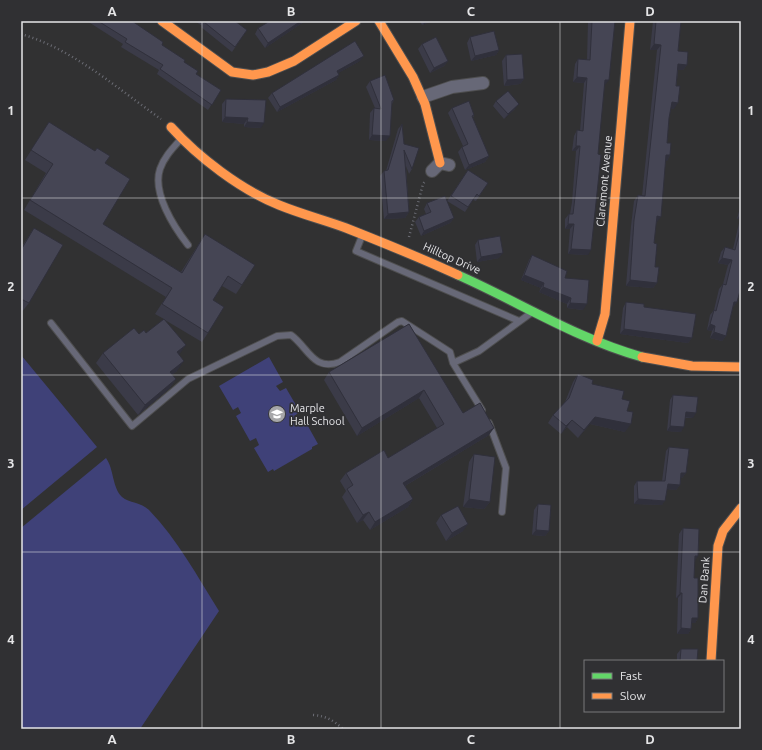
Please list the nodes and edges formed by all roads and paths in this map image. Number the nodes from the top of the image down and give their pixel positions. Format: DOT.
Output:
graph roads {
  1 [pos="162,21"];
  2 [pos="356,21"];
  3 [pos="379,21"];
  4 [pos="630,21"];
  5 [pos="21,34"];
  6 [pos="483,83"];
  7 [pos="423,97"];
  8 [pos="171,127"];
  9 [pos="181,138"];
  10 [pos="441,166"];
  11 [pos="363,234"];
  12 [pos="188,245"];
  13 [pos="405,251"];
  14 [pos="532,312"];
  15 [pos="519,321"];
  16 [pos="52,323"];
  17 [pos="597,341"];
  18 [pos="453,363"];
  19 [pos="741,367"];
  20 [pos="741,508"];
  21 [pos="502,512"];
  22 [pos="711,660"];
  23 [pos="313,715"];
  24 [pos="343,729"];
  1 -- 2 [label="street"];
  3 -- 7 [label="street"];
  4 -- 17 [label="street, Claremont Avenue"];
  5 -- 8 [label="path"];
  6 -- 7 [label="street"];
  7 -- 10 [label="street"];
  8 -- 9 [label="street, Hilltop Drive"];
  9 -- 11 [label="street, Hilltop Drive"];
  9 -- 12 [label="lane"];
  10 -- 13 [label="path"];
  11 -- 13 [label="street, Hilltop Drive"];
  11 -- 15 [label="lane"];
  13 -- 14 [label="street, Hilltop Drive"];
  14 -- 15 [label="lane"];
  14 -- 17 [label="street, Hilltop Drive"];
  15 -- 18 [label="lane"];
  16 -- 18 [label="lane"];
  17 -- 19 [label="street, Hilltop Drive"];
  18 -- 21 [label="lane"];
  20 -- 22 [label="street, Dan Bank"];
  23 -- 24 [label="path"];
}
